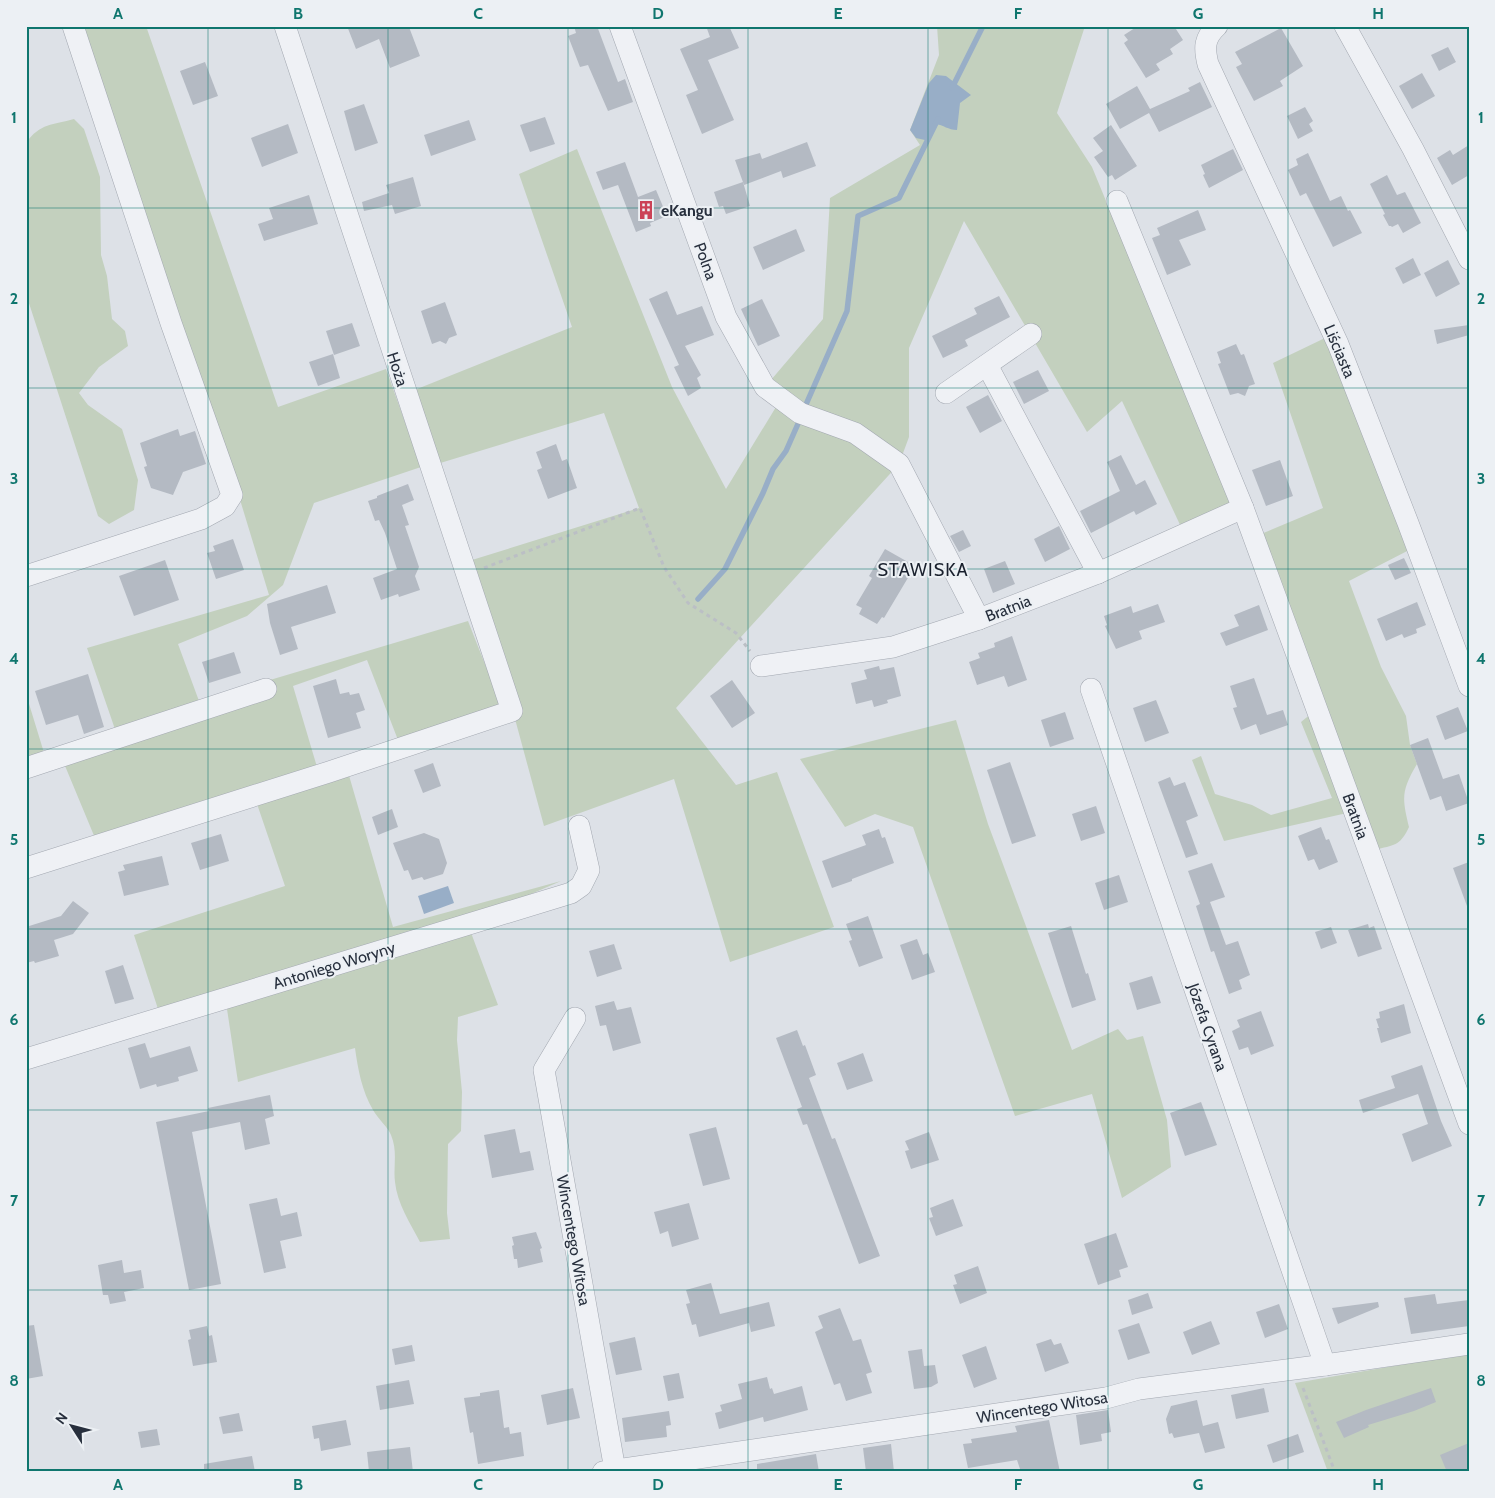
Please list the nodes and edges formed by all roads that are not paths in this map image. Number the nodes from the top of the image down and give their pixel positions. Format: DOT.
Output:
graph roads {
  1 [pos="73,26"];
  2 [pos="285,26"];
  3 [pos="620,26"];
  4 [pos="1217,26"];
  5 [pos="1344,26"];
  6 [pos="1117,201"];
  7 [pos="1469,258"];
  8 [pos="1031,334"];
  9 [pos="987,365"];
  10 [pos="946,393"];
  11 [pos="1243,508"];
  12 [pos="1098,573"];
  13 [pos="26,576"];
  14 [pos="979,619"];
  15 [pos="761,666"];
  16 [pos="1469,686"];
  17 [pos="266,689"];
  18 [pos="1091,689"];
  19 [pos="26,768"];
  20 [pos="579,826"];
  21 [pos="26,868"];
  22 [pos="575,1018"];
  23 [pos="26,1059"];
  24 [pos="1469,1124"];
  25 [pos="1469,1344"];
  26 [pos="1326,1365"];
  27 [pos="609,1471"];
  1 -- 13 [label="street"];
  2 -- 21 [label="street, Hoża"];
  3 -- 14 [label="street, Polna"];
  4 -- 16 [label="street, Liściasta"];
  5 -- 7 [label="street"];
  6 -- 11 [label="street, Bratnia"];
  8 -- 9 [label="street"];
  9 -- 10 [label="street"];
  9 -- 12 [label="street"];
  11 -- 12 [label="street, Bratnia"];
  11 -- 24 [label="street, Bratnia"];
  12 -- 14 [label="street, Bratnia"];
  14 -- 15 [label="street, Bratnia"];
  17 -- 19 [label="street"];
  18 -- 26 [label="street, Józefa Cyrana"];
  20 -- 23 [label="street, Antoniego Woryny"];
  22 -- 27 [label="street, Wincentego Witosa"];
  25 -- 26 [label="street, Wincentego Witosa"];
  26 -- 27 [label="street, Wincentego Witosa"];
}
